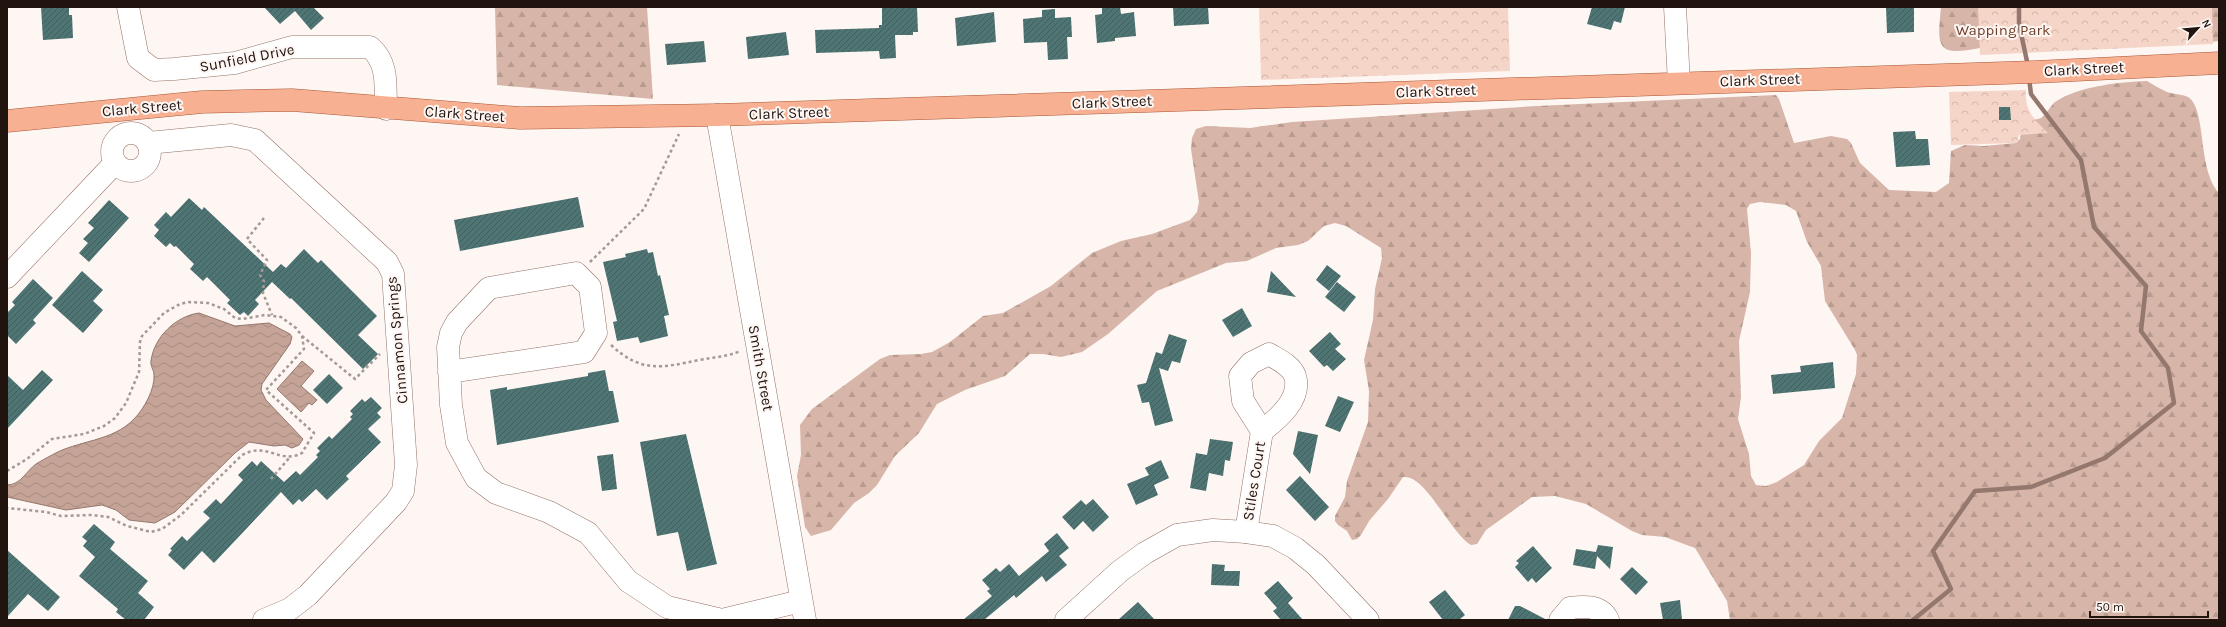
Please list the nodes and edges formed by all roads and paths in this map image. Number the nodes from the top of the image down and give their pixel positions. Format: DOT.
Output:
graph roads {
  1 [pos="128,7"];
  2 [pos="1675,7"];
  3 [pos="2219,63"];
  4 [pos="1679,83"];
  5 [pos="132,109"];
  6 [pos="386,109"];
  7 [pos="717,115"];
  8 [pos="7,121"];
  9 [pos="679,133"];
  10 [pos="141,138"];
  11 [pos="115,163"];
  12 [pos="264,218"];
  13 [pos="576,274"];
  14 [pos="7,277"];
  15 [pos="272,315"];
  16 [pos="596,333"];
  17 [pos="399,335"];
  18 [pos="302,336"];
  19 [pos="741,351"];
  20 [pos="449,372"];
  21 [pos="1262,431"];
  22 [pos="290,457"];
  23 [pos="7,471"];
  24 [pos="271,478"];
  25 [pos="7,508"];
  26 [pos="1246,532"];
  27 [pos="803,611"];
  28 [pos="1077,617"];
  29 [pos="264,620"];
  30 [pos="722,620"];
  31 [pos="1368,620"];
  32 [pos="1560,620"];
  33 [pos="1608,620"];
  1 -- 6 [label="street, Sunfield Drive"];
  2 -- 4 [label="street"];
  3 -- 4 [label="main road, Clark Street"];
  4 -- 7 [label="main road, Clark Street"];
  5 -- 6 [label="main road, Clark Street"];
  5 -- 8 [label="main road, Clark Street"];
  5 -- 10 [label="street"];
  6 -- 7 [label="main road, Clark Street"];
  7 -- 27 [label="street, Smith Street"];
  9 -- 13 [label="path"];
  10 -- 11 [label="street, Cinnamon Springs"];
  10 -- 11 [label="street"];
  10 -- 17 [label="street, Cinnamon Springs"];
  11 -- 14 [label="street"];
  12 -- 15 [label="path"];
  13 -- 16 [label="street"];
  13 -- 20 [label="street"];
  15 -- 18 [label="path"];
  15 -- 23 [label="path"];
  16 -- 19 [label="path"];
  16 -- 20 [label="street"];
  17 -- 18 [label="path"];
  17 -- 29 [label="street, Cinnamon Springs"];
  18 -- 22 [label="path"];
  20 -- 30 [label="street"];
  21 -- 26 [label="street, Stiles Court"];
  22 -- 24 [label="path"];
  22 -- 25 [label="path"];
  26 -- 28 [label="street"];
  26 -- 31 [label="street"];
  27 -- 30 [label="street"];
  32 -- 33 [label="street"];
}
